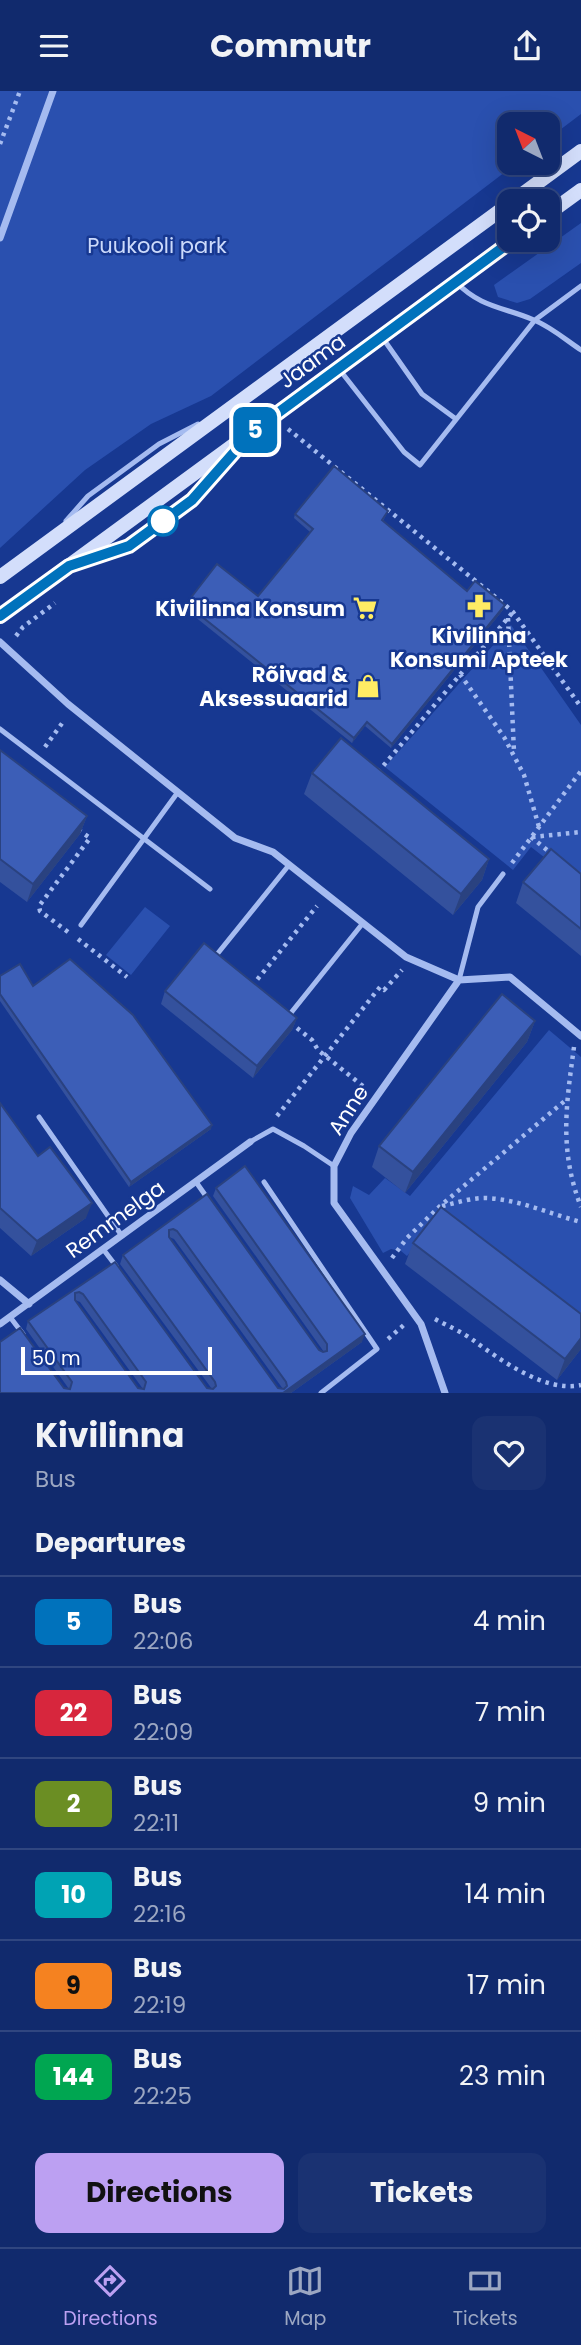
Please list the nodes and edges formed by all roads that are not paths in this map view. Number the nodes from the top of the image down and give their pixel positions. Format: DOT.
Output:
graph roads {
  1 [pos="53,91"];
  2 [pos="581,151"];
  3 [pos="530,189"];
  4 [pos="581,190"];
  5 [pos="560,205"];
  6 [pos="497,213"];
  7 [pos="0,238"];
  8 [pos="497,252"];
  9 [pos="456,282"];
  10 [pos="581,286"];
  11 [pos="535,320"];
  12 [pos="382,336"];
  13 [pos="581,350"];
  14 [pos="338,368"];
  15 [pos="456,419"];
  16 [pos="0,577"];
  17 [pos="0,616"];
  18 [pos="0,642"];
  19 [pos="0,729"];
  20 [pos="178,792"];
  21 [pos="144,839"];
  22 [pos="289,865"];
  23 [pos="503,874"];
  24 [pos="210,889"];
  25 [pos="363,923"];
  26 [pos="82,925"];
  27 [pos="212,960"];
  28 [pos="459,980"];
  29 [pos="286,1019"];
  30 [pos="578,1034"];
  31 [pos="39,1117"];
  32 [pos="250,1142"];
  33 [pos="334,1166"];
  34 [pos="196,1182"];
  35 [pos="264,1182"];
  36 [pos="211,1203"];
  37 [pos="122,1236"];
  38 [pos="103,1249"];
  39 [pos="119,1271"];
  40 [pos="0,1280"];
  41 [pos="29,1304"];
  42 [pos="10,1317"];
  43 [pos="0,1324"];
  44 [pos="26,1339"];
  45 [pos="321,1393"];
  46 [pos="445,1393"];
  1 -- 7 [label="street"];
  2 -- 3 [label="main road, Jaama"];
  4 -- 5 [label="main road"];
  6 -- 16 [label="main road, Jaama"];
  8 -- 9 [label="main road, Jaama"];
  9 -- 11 [label="lane"];
  9 -- 12 [label="main road, Jaama"];
  10 -- 11 [label="lane"];
  11 -- 13 [label="lane"];
  11 -- 15 [label="lane"];
  12 -- 14 [label="main road, Jaama"];
  12 -- 15 [label="lane"];
  14 -- 15 [label="lane"];
  14 -- 17 [label="main road, Jaama"];
  18 -- 20 [label="street"];
  19 -- 21 [label="lane"];
  20 -- 21 [label="lane"];
  20 -- 22 [label="street"];
  21 -- 24 [label="lane"];
  21 -- 26 [label="lane"];
  22 -- 25 [label="street"];
  22 -- 27 [label="lane"];
  23 -- 28 [label="lane"];
  25 -- 28 [label="street"];
  25 -- 29 [label="lane"];
  28 -- 30 [label="street"];
  28 -- 33 [label="street, Anne"];
  31 -- 37 [label="lane"];
  32 -- 33 [label="lane"];
  32 -- 34 [label="street, Remmelga"];
  33 -- 46 [label="street, Anne"];
  34 -- 36 [label="lane"];
  34 -- 37 [label="street, Remmelga"];
  35 -- 45 [label="lane"];
  37 -- 38 [label="street, Remmelga"];
  38 -- 39 [label="lane"];
  38 -- 41 [label="street, Remmelga"];
  40 -- 41 [label="street"];
  41 -- 42 [label="street, Remmelga"];
  42 -- 43 [label="street, Remmelga"];
  42 -- 44 [label="lane"];
}
